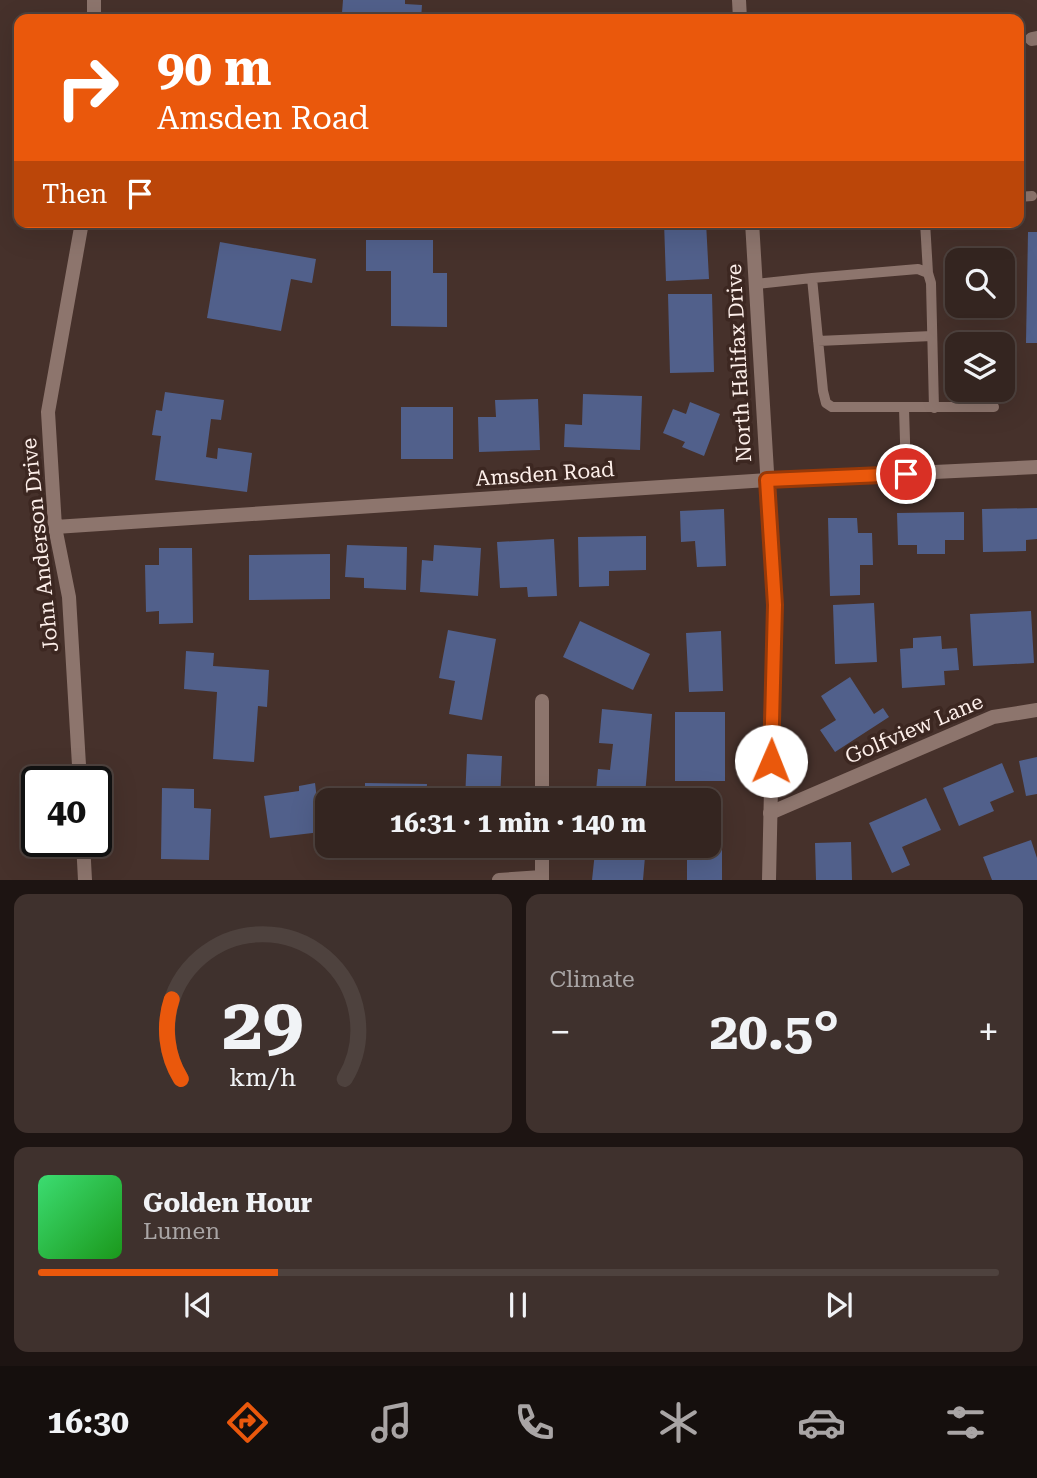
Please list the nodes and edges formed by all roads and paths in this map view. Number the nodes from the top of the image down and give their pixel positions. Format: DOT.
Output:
graph roads {
  1 [pos="1032,196"];
  2 [pos="1024,197"];
  3 [pos="81,228"];
  4 [pos="752,228"];
  5 [pos="925,228"];
  6 [pos="928,273"];
  7 [pos="812,278"];
  8 [pos="755,284"];
  9 [pos="933,336"];
  10 [pos="818,341"];
  11 [pos="995,407"];
  12 [pos="904,408"];
  13 [pos="934,408"];
  14 [pos="1037,467"];
  15 [pos="906,474"];
  16 [pos="767,480"];
  17 [pos="55,527"];
  18 [pos="542,701"];
  19 [pos="1037,710"];
  20 [pos="79,766"];
  21 [pos="542,788"];
  22 [pos="770,813"];
  23 [pos="84,857"];
  24 [pos="542,858"];
  25 [pos="542,878"];
  26 [pos="85,880"];
  27 [pos="499,880"];
  28 [pos="769,880"];
  1 -- 2 [label="lane"];
  3 -- 17 [label="street, John Anderson Drive"];
  4 -- 8 [label="street, North Halifax Drive"];
  5 -- 6 [label="lane"];
  6 -- 7 [label="lane"];
  6 -- 9 [label="lane"];
  7 -- 8 [label="lane"];
  7 -- 10 [label="lane"];
  8 -- 16 [label="street, North Halifax Drive"];
  9 -- 10 [label="lane"];
  9 -- 13 [label="lane"];
  10 -- 12 [label="lane"];
  11 -- 13 [label="lane"];
  12 -- 13 [label="lane"];
  12 -- 15 [label="lane"];
  14 -- 15 [label="street, Amsden Road"];
  15 -- 16 [label="street, Amsden Road"];
  16 -- 17 [label="street, Amsden Road"];
  16 -- 22 [label="street, North Halifax Drive"];
  17 -- 20 [label="street, John Anderson Drive"];
  18 -- 21 [label="street"];
  19 -- 22 [label="street, Golfview Lane"];
  22 -- 28 [label="street, North Halifax Drive"];
  23 -- 26 [label="street"];
  24 -- 25 [label="street"];
  25 -- 27 [label="street"];
}
